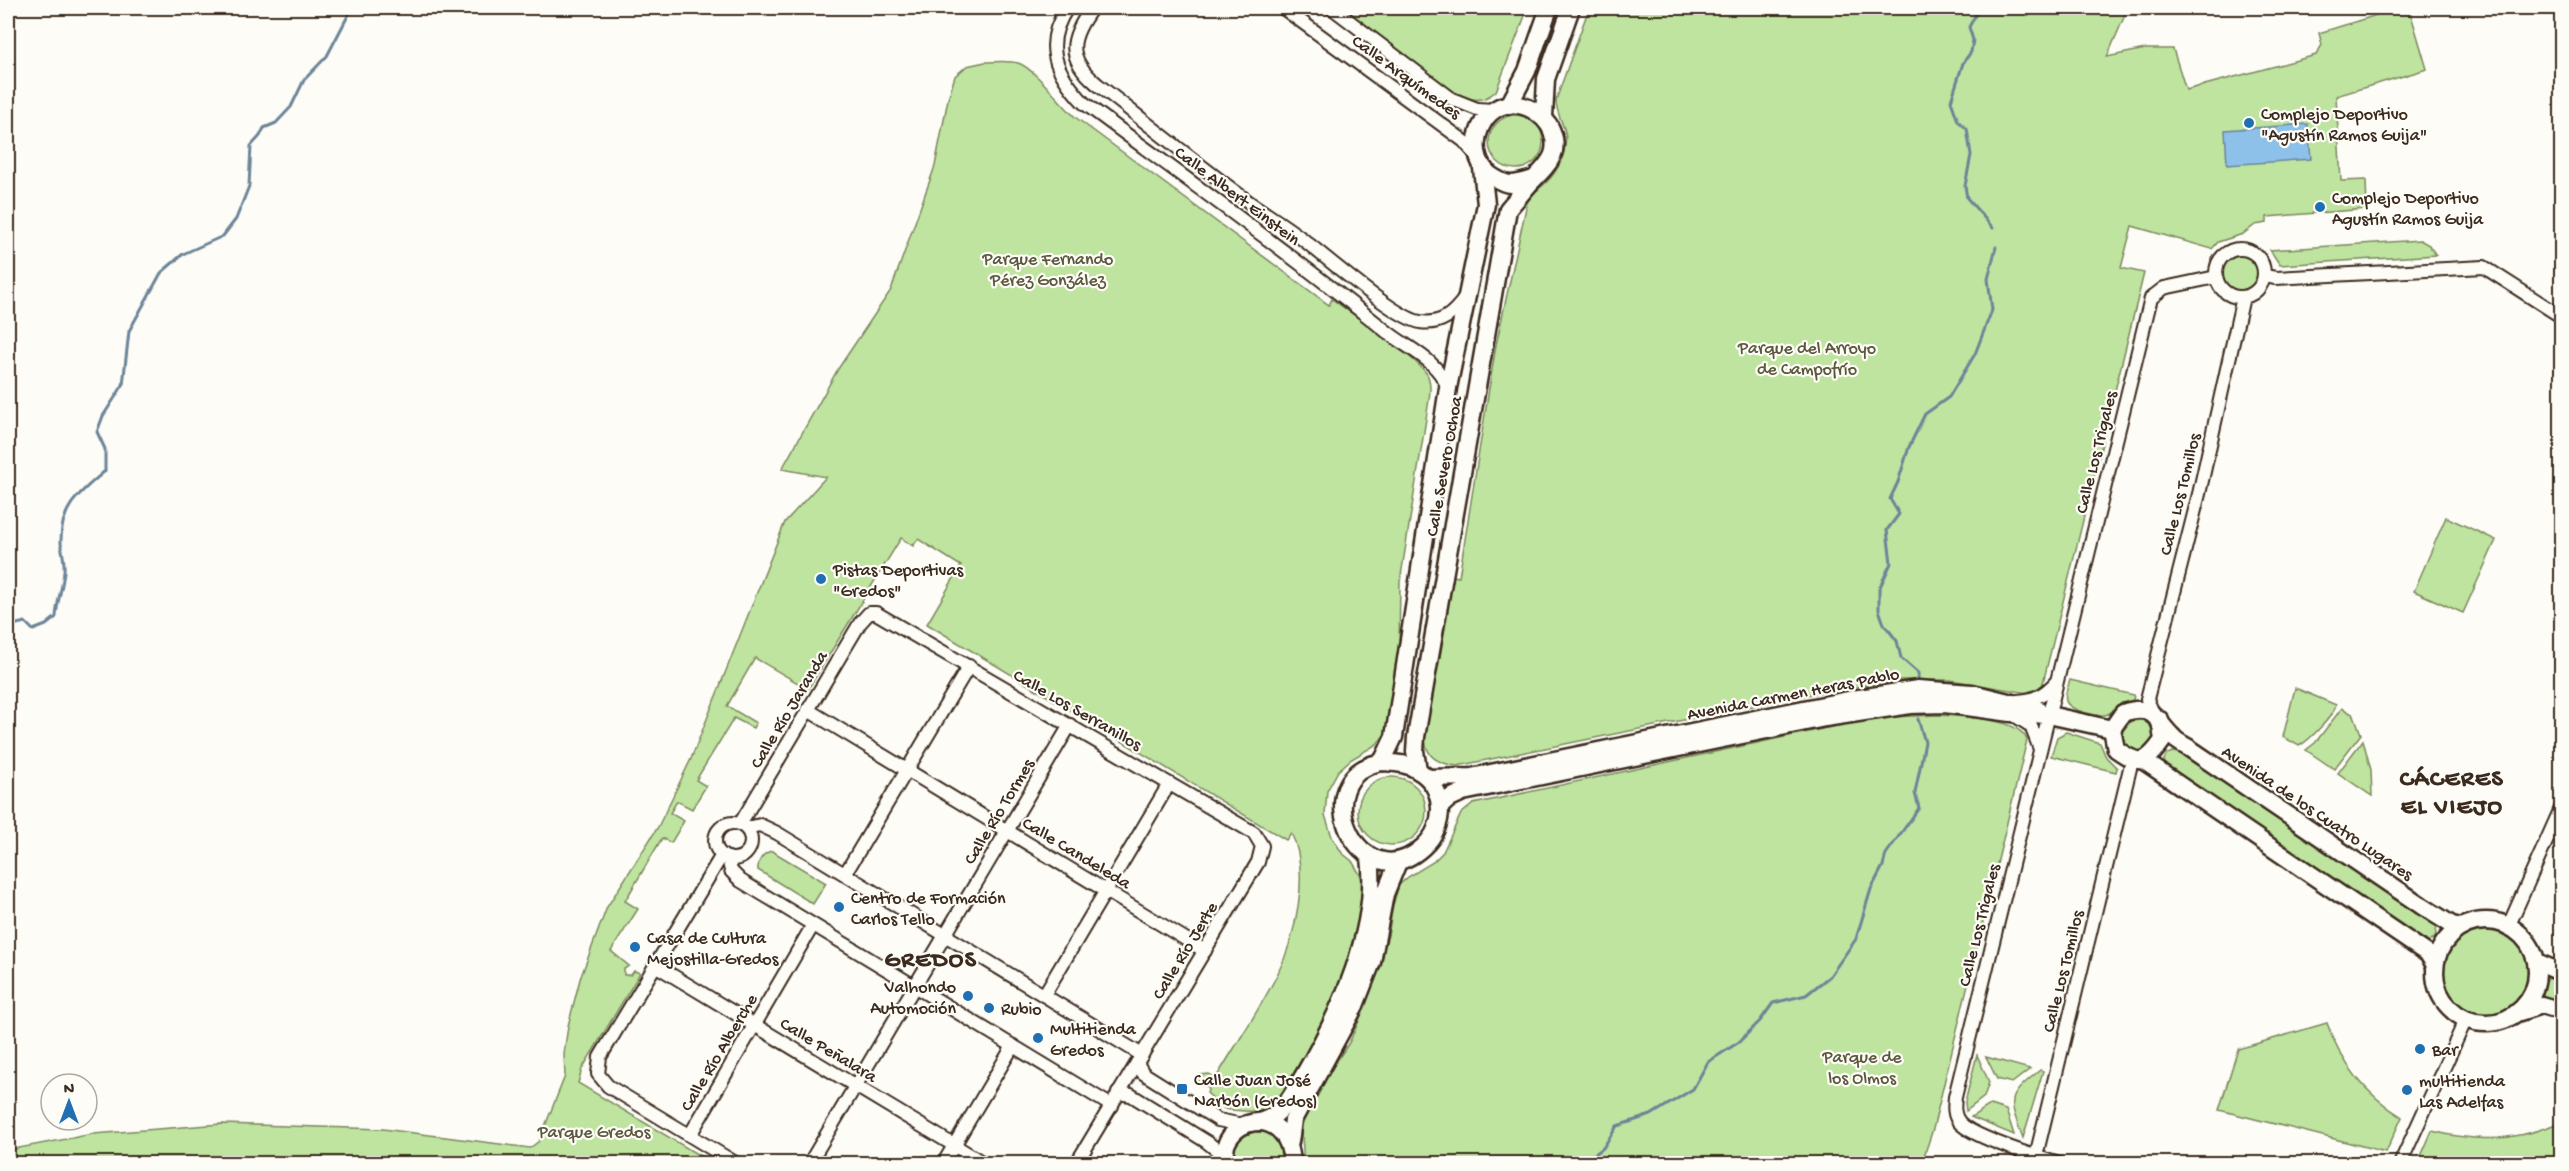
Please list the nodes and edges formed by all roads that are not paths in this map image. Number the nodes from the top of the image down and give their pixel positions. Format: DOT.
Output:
graph roads {
  1 [pos="1066,8"];
  2 [pos="1092,8"];
  3 [pos="1283,8"];
  4 [pos="1332,8"];
  5 [pos="1549,8"];
  6 [pos="1571,8"];
  7 [pos="1502,107"];
  8 [pos="1544,117"];
  9 [pos="1480,162"];
  10 [pos="1534,179"];
  11 [pos="2264,276"];
  12 [pos="2216,277"];
  13 [pos="1467,294"];
  14 [pos="2243,297"];
  15 [pos="2562,317"];
  16 [pos="1448,388"];
  17 [pos="869,613"];
  18 [pos="969,666"];
  19 [pos="2057,681"];
  20 [pos="2012,707"];
  21 [pos="808,711"];
  22 [pos="2153,711"];
  23 [pos="2057,716"];
  24 [pos="1070,725"];
  25 [pos="2112,729"];
  26 [pos="2040,749"];
  27 [pos="2138,760"];
  28 [pos="1382,762"];
  29 [pos="906,770"];
  30 [pos="1423,774"];
  31 [pos="1169,783"];
  32 [pos="1441,806"];
  33 [pos="2562,806"];
  34 [pos="743,826"];
  35 [pos="1007,831"];
  36 [pos="1262,846"];
  37 [pos="1370,856"];
  38 [pos="725,857"];
  39 [pos="1398,862"];
  40 [pos="845,874"];
  41 [pos="1106,891"];
  42 [pos="813,925"];
  43 [pos="2508,926"];
  44 [pos="2461,927"];
  45 [pos="945,935"];
  46 [pos="1205,951"];
  47 [pos="2537,962"];
  48 [pos="656,965"];
  49 [pos="2435,965"];
  50 [pos="2562,973"];
  51 [pos="914,987"];
  52 [pos="1044,995"];
  53 [pos="2562,1011"];
  54 [pos="2516,1014"];
  55 [pos="2466,1019"];
  56 [pos="755,1025"];
  57 [pos="1013,1046"];
  58 [pos="1139,1059"];
  59 [pos="855,1085"];
  60 [pos="1118,1093"];
  61 [pos="1112,1106"];
  62 [pos="1251,1123"];
  63 [pos="690,1135"];
  64 [pos="1290,1142"];
  65 [pos="954,1145"];
  66 [pos="2036,1155"];
  67 [pos="1225,1159"];
  68 [pos="1292,1163"];
  69 [pos="737,1164"];
  70 [pos="809,1164"];
  71 [pos="943,1164"];
  72 [pos="985,1164"];
  73 [pos="1076,1164"];
  74 [pos="2059,1164"];
  75 [pos="2400,1164"];
  1 -- 16 [label="street, Calle Albert Einstein"];
  2 -- 13 [label="street, Calle Albert Einstein"];
  3 -- 9 [label="street, Calle Arquímedes"];
  4 -- 7 [label="street, Calle Arquímedes"];
  5 -- 7 [label="main road"];
  6 -- 8 [label="main road"];
  7 -- 8 [label="main road"];
  7 -- 9 [label="main road"];
  8 -- 10 [label="main road"];
  9 -- 10 [label="main road"];
  9 -- 13 [label="main road, Calle Severo Ochoa"];
  10 -- 30 [label="main road, Calle Severo Ochoa"];
  11 -- 12 [label="street"];
  11 -- 14 [label="street"];
  11 -- 15 [label="street"];
  12 -- 14 [label="street"];
  12 -- 19 [label="street, Calle Los Trigales"];
  13 -- 16 [label="main road, Calle Severo Ochoa"];
  14 -- 22 [label="street, Calle Los Tomillos"];
  16 -- 28 [label="main road, Calle Severo Ochoa"];
  17 -- 18 [label="street, Calle Los Serranillos"];
  17 -- 21 [label="street, Calle Río Jaranda"];
  18 -- 24 [label="street, Calle Los Serranillos"];
  18 -- 29 [label="street"];
  19 -- 20 [label="street"];
  19 -- 23 [label="street, Calle Los Trigales"];
  20 -- 23 [label="main road, Avenida Carmen Heras Pablo"];
  20 -- 26 [label="street"];
  20 -- 30 [label="main road, Avenida Carmen Heras Pablo"];
  20 -- 32 [label="main road, Avenida Carmen Heras Pablo"];
  21 -- 29 [label="street, Calle Candeleda"];
  21 -- 34 [label="street, Calle Río Jaranda"];
  22 -- 25 [label="main road"];
  22 -- 27 [label="main road"];
  22 -- 44 [label="main road, Avenida de los Cuatro Lugares"];
  23 -- 25 [label="main road"];
  23 -- 26 [label="street, Calle Los Trigales"];
  24 -- 31 [label="street, Calle Los Serranillos"];
  24 -- 35 [label="street, Calle Río Tormes"];
  25 -- 27 [label="main road"];
  26 -- 66 [label="street, Calle Los Trigales"];
  27 -- 49 [label="main road"];
  27 -- 66 [label="street, Calle Los Tomillos"];
  28 -- 30 [label="main road"];
  28 -- 37 [label="main road"];
  29 -- 35 [label="street, Calle Candeleda"];
  29 -- 40 [label="street"];
  30 -- 32 [label="main road"];
  31 -- 36 [label="street, Calle Los Serranillos"];
  31 -- 41 [label="street"];
  32 -- 39 [label="main road"];
  33 -- 43 [label="street"];
  34 -- 38 [label="street"];
  34 -- 38 [label="street"];
  34 -- 40 [label="street"];
  35 -- 41 [label="street, Calle Candeleda"];
  35 -- 45 [label="street, Calle Río Tormes"];
  36 -- 46 [label="street, Calle Río Jerte"];
  37 -- 39 [label="main road"];
  37 -- 62 [label="main road"];
  38 -- 42 [label="street"];
  38 -- 48 [label="street"];
  39 -- 64 [label="main road"];
  40 -- 45 [label="street"];
  41 -- 46 [label="street, Calle Candeleda"];
  41 -- 52 [label="street"];
  42 -- 51 [label="street"];
  42 -- 56 [label="street, Calle Río Alberche"];
  43 -- 44 [label="main road"];
  43 -- 47 [label="main road"];
  44 -- 49 [label="main road"];
  45 -- 51 [label="street, Calle Río Tormes"];
  45 -- 52 [label="street"];
  46 -- 58 [label="street, Calle Río Jerte"];
  47 -- 50 [label="main road"];
  47 -- 54 [label="main road"];
  48 -- 56 [label="street, Calle Peñalara"];
  48 -- 63 [label="street"];
  49 -- 55 [label="main road"];
  51 -- 57 [label="street"];
  51 -- 59 [label="street, Calle Río Tormes"];
  52 -- 58 [label="street"];
  53 -- 54 [label="main road"];
  54 -- 55 [label="main road"];
  55 -- 75 [label="street"];
  56 -- 59 [label="street, Calle Peñalara"];
  56 -- 63 [label="street, Calle Río Alberche"];
  57 -- 61 [label="street"];
  57 -- 65 [label="street"];
  58 -- 60 [label="street, Calle Río Jerte"];
  58 -- 62 [label="street"];
  59 -- 65 [label="street, Calle Peñalara"];
  59 -- 70 [label="street, Calle Río Tormes"];
  60 -- 61 [label="street, Calle Río Jerte"];
  60 -- 67 [label="street"];
  61 -- 73 [label="street, Calle Río Jerte"];
  62 -- 64 [label="main road"];
  62 -- 67 [label="main road"];
  63 -- 69 [label="street"];
  64 -- 68 [label="main road"];
  65 -- 71 [label="street"];
  65 -- 72 [label="street, Calle Peñalara"];
  66 -- 74 [label="street"];
}
